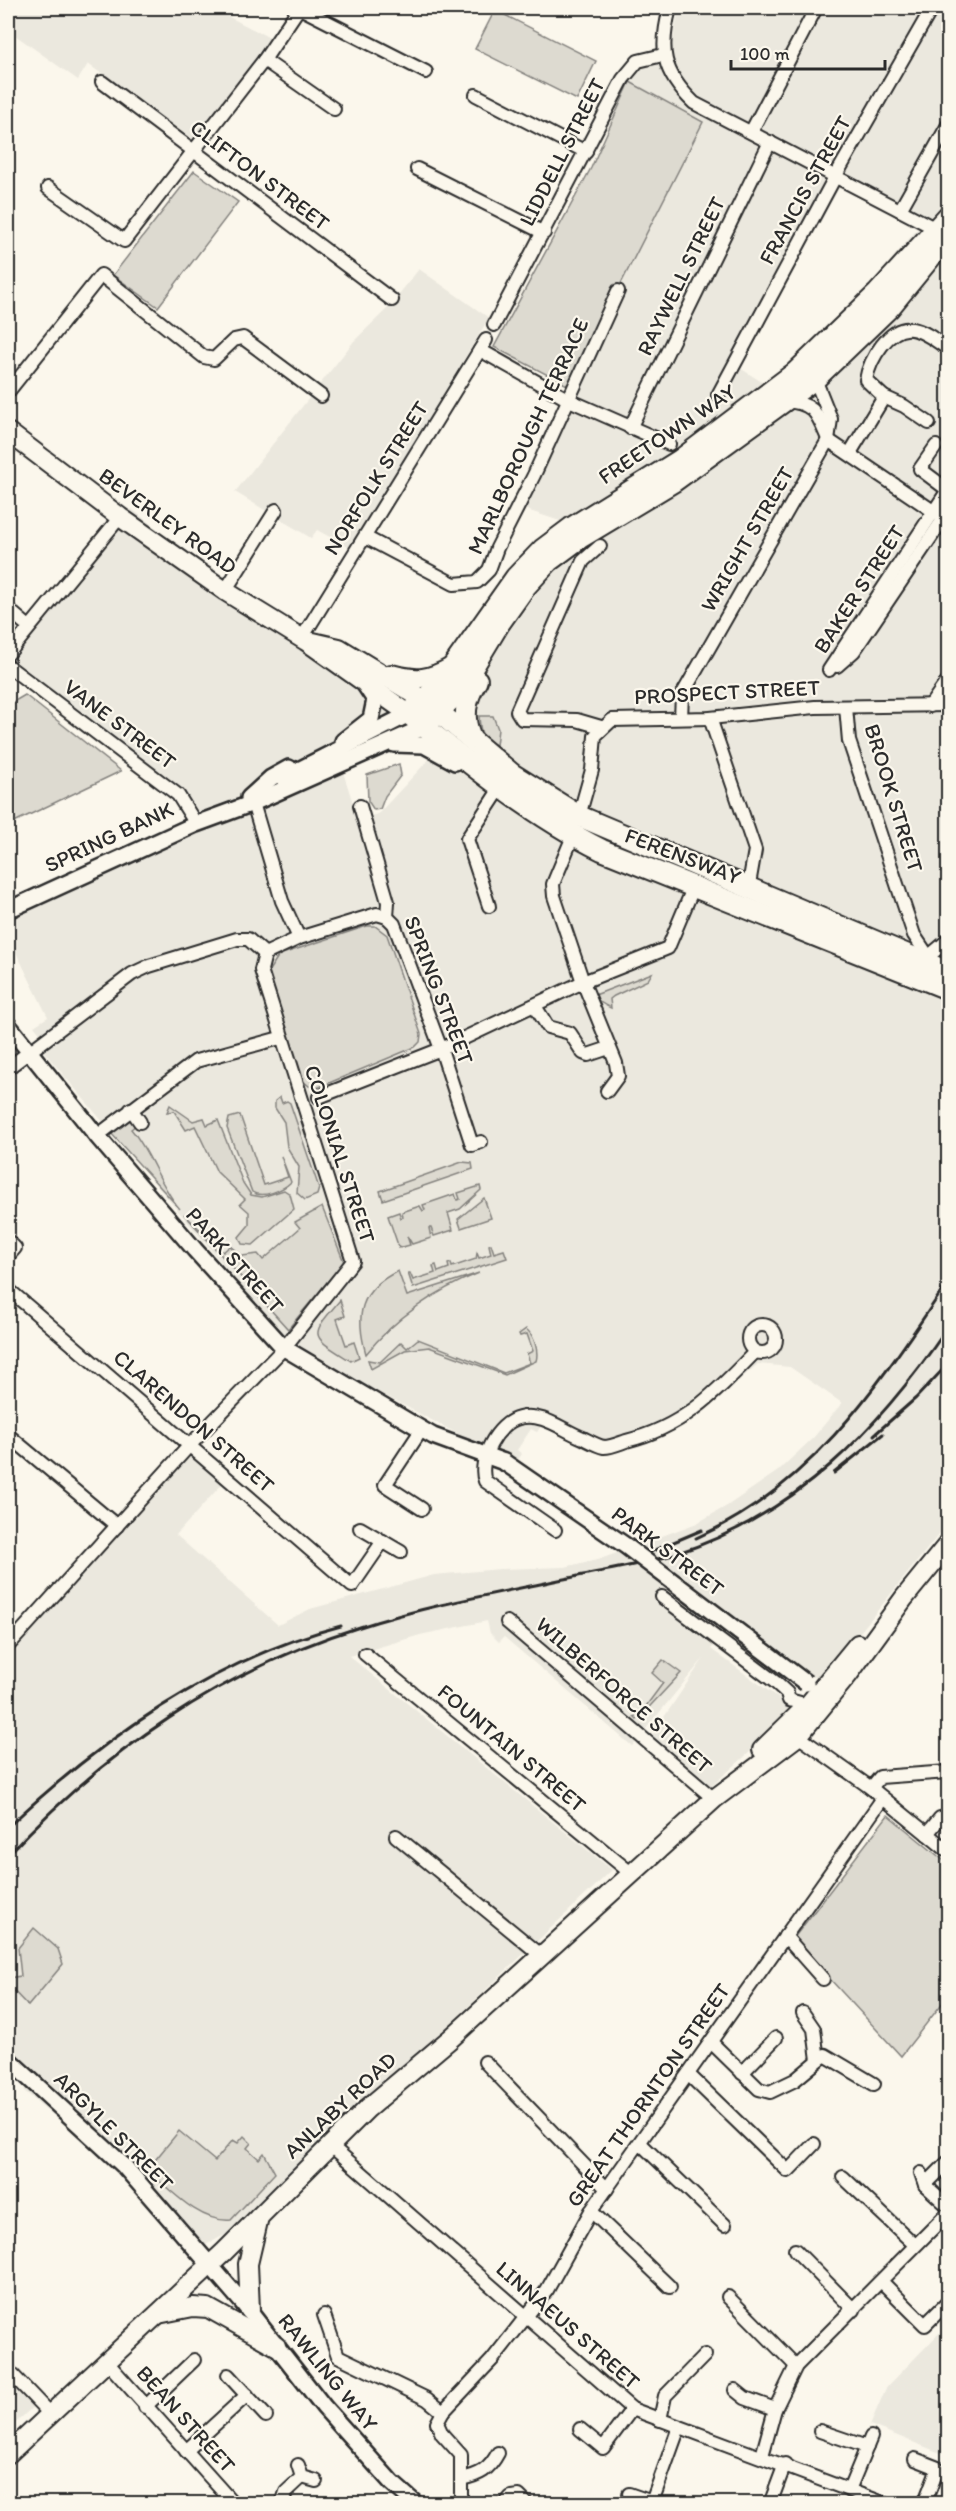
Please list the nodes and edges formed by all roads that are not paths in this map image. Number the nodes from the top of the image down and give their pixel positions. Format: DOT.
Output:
graph roads {
  1 [pos="299,8"];
  2 [pos="670,8"];
  3 [pos="816,8"];
  4 [pos="932,8"];
  5 [pos="663,55"];
  6 [pos="264,60"];
  7 [pos="426,72"];
  8 [pos="102,82"];
  9 [pos="476,95"];
  10 [pos="334,109"];
  11 [pos="948,125"];
  12 [pos="751,132"];
  13 [pos="770,142"];
  14 [pos="194,150"];
  15 [pos="586,152"];
  16 [pos="417,169"];
  17 [pos="835,177"];
  18 [pos="48,189"];
  19 [pos="900,210"];
  20 [pos="945,229"];
  21 [pos="544,233"];
  22 [pos="618,291"];
  23 [pos="392,300"];
  24 [pos="494,325"];
  25 [pos="948,349"];
  26 [pos="815,379"];
  27 [pos="8,392"];
  28 [pos="718,395"];
  29 [pos="321,396"];
  30 [pos="884,397"];
  31 [pos="568,400"];
  32 [pos="785,401"];
  33 [pos="929,423"];
  34 [pos="630,428"];
  35 [pos="8,432"];
  36 [pos="828,440"];
  37 [pos="669,444"];
  38 [pos="936,446"];
  39 [pos="850,453"];
  40 [pos="948,490"];
  41 [pos="276,510"];
  42 [pos="944,516"];
  43 [pos="120,517"];
  44 [pos="365,537"];
  45 [pos="600,546"];
  46 [pos="564,550"];
  47 [pos="225,591"];
  48 [pos="8,609"];
  49 [pos="29,627"];
  50 [pos="304,639"];
  51 [pos="8,654"];
  52 [pos="367,665"];
  53 [pos="8,666"];
  54 [pos="454,666"];
  55 [pos="948,680"];
  56 [pos="366,686"];
  57 [pos="431,705"];
  58 [pos="948,705"];
  59 [pos="930,706"];
  60 [pos="846,707"];
  61 [pos="681,718"];
  62 [pos="710,718"];
  63 [pos="416,720"];
  64 [pos="602,727"];
  65 [pos="471,739"];
  66 [pos="383,745"];
  67 [pos="497,784"];
  68 [pos="251,801"];
  69 [pos="360,806"];
  70 [pos="579,816"];
  71 [pos="196,824"];
  72 [pos="573,836"];
  73 [pos="694,886"];
  74 [pos="748,890"];
  75 [pos="489,906"];
  76 [pos="8,910"];
  77 [pos="387,917"];
  78 [pos="299,938"];
  79 [pos="948,940"];
  80 [pos="265,954"];
  81 [pos="937,964"];
  82 [pos="583,982"];
  83 [pos="948,989"];
  84 [pos="535,1006"];
  85 [pos="8,1025"];
  86 [pos="280,1038"];
  87 [pos="441,1048"];
  88 [pos="609,1048"];
  89 [pos="28,1053"];
  90 [pos="8,1068"];
  91 [pos="607,1091"];
  92 [pos="319,1097"];
  93 [pos="131,1109"];
  94 [pos="140,1122"];
  95 [pos="97,1136"];
  96 [pos="481,1142"];
  97 [pos="8,1241"];
  98 [pos="8,1256"];
  99 [pos="8,1289"];
  100 [pos="284,1348"];
  101 [pos="755,1352"];
  102 [pos="422,1430"];
  103 [pos="8,1435"];
  104 [pos="189,1446"];
  105 [pos="486,1454"];
  106 [pos="422,1509"];
  107 [pos="117,1526"];
  108 [pos="360,1528"];
  109 [pos="555,1530"];
  110 [pos="383,1541"];
  111 [pos="948,1544"];
  112 [pos="401,1552"];
  113 [pos="662,1597"];
  114 [pos="507,1622"];
  115 [pos="8,1646"];
  116 [pos="365,1654"];
  117 [pos="815,1694"];
  118 [pos="798,1736"];
  119 [pos="948,1762"];
  120 [pos="945,1773"];
  121 [pos="871,1788"];
  122 [pos="883,1798"];
  123 [pos="714,1799"];
  124 [pos="948,1816"];
  125 [pos="927,1834"];
  126 [pos="396,1836"];
  127 [pos="948,1851"];
  128 [pos="632,1874"];
  129 [pos="785,1936"];
  130 [pos="542,1956"];
  131 [pos="823,1979"];
  132 [pos="803,2013"];
  133 [pos="776,2038"];
  134 [pos="712,2043"];
  135 [pos="8,2059"];
  136 [pos="818,2060"];
  137 [pos="485,2062"];
  138 [pos="742,2073"];
  139 [pos="689,2075"];
  140 [pos="874,2084"];
  141 [pos="640,2143"];
  142 [pos="329,2144"];
  143 [pos="814,2144"];
  144 [pos="948,2162"];
  145 [pos="843,2177"];
  146 [pos="607,2189"];
  147 [pos="948,2206"];
  148 [pos="591,2211"];
  149 [pos="948,2213"];
  150 [pos="260,2215"];
  151 [pos="724,2224"];
  152 [pos="915,2245"];
  153 [pos="795,2250"];
  154 [pos="211,2264"];
  155 [pos="882,2282"];
  156 [pos="670,2288"];
  157 [pos="728,2297"];
  158 [pos="947,2304"];
  159 [pos="250,2310"];
  160 [pos="854,2310"];
  161 [pos="158,2314"];
  162 [pos="324,2315"];
  163 [pos="527,2317"];
  164 [pos="276,2346"];
  165 [pos="705,2355"];
  166 [pos="194,2360"];
  167 [pos="106,2361"];
  168 [pos="796,2366"];
  169 [pos="8,2370"];
  170 [pos="228,2375"];
  171 [pos="735,2390"];
  172 [pos="247,2395"];
  173 [pos="146,2407"];
  174 [pos="632,2409"];
  175 [pos="775,2409"];
  176 [pos="443,2412"];
  177 [pos="49,2413"];
  178 [pos="266,2416"];
  179 [pos="660,2420"];
  180 [pos="679,2427"];
  181 [pos="580,2429"];
  182 [pos="820,2431"];
  183 [pos="186,2451"];
  184 [pos="498,2453"];
  185 [pos="8,2454"];
  186 [pos="762,2456"];
  187 [pos="915,2459"];
  188 [pos="785,2464"];
  189 [pos="461,2479"];
  190 [pos="316,2481"];
  191 [pos="849,2490"];
  192 [pos="629,2494"];
  193 [pos="230,2502"];
  194 [pos="882,2503"];
  195 [pos="282,2504"];
  196 [pos="416,2504"];
  197 [pos="461,2504"];
  198 [pos="505,2504"];
  199 [pos="527,2504"];
  200 [pos="770,2504"];
  201 [pos="924,2504"];
  1 -- 6 [label="street"];
  1 -- 7 [label="street"];
  2 -- 5 [label="street"];
  3 -- 12 [label="street"];
  4 -- 17 [label="street, FRANCIS STREET"];
  5 -- 12 [label="street"];
  5 -- 15 [label="street, LIDDELL STREET"];
  6 -- 10 [label="street"];
  6 -- 14 [label="street"];
  8 -- 14 [label="street, CLIFTON STREET"];
  9 -- 15 [label="street"];
  11 -- 19 [label="street"];
  12 -- 13 [label="street"];
  13 -- 17 [label="street"];
  13 -- 34 [label="street, RAYWELL STREET"];
  14 -- 18 [label="street"];
  14 -- 23 [label="street, CLIFTON STREET"];
  15 -- 21 [label="street, LIDDELL STREET"];
  16 -- 21 [label="street"];
  17 -- 19 [label="street"];
  17 -- 28 [label="street, FRANCIS STREET"];
  19 -- 20 [label="street"];
  20 -- 26 [label="highway, FREETOWN WAY"];
  20 -- 54 [label="highway, FREETOWN WAY"];
  21 -- 24 [label="street, LIDDELL STREET"];
  22 -- 31 [label="street, MARLBOROUGH TERRACE"];
  25 -- 30 [label="street"];
  26 -- 32 [label="highway, FREETOWN WAY"];
  26 -- 36 [label="street"];
  27 -- 29 [label="street"];
  30 -- 33 [label="street"];
  30 -- 39 [label="street"];
  31 -- 34 [label="street"];
  31 -- 44 [label="street, NORFOLK STREET"];
  31 -- 44 [label="street, MARLBOROUGH TERRACE"];
  32 -- 36 [label="street"];
  32 -- 46 [label="highway, FREETOWN WAY"];
  34 -- 37 [label="street"];
  35 -- 43 [label="main road, BEVERLEY ROAD"];
  36 -- 39 [label="street"];
  36 -- 61 [label="street, WRIGHT STREET"];
  38 -- 40 [label="street"];
  39 -- 42 [label="street"];
  40 -- 42 [label="street, BAKER STREET"];
  41 -- 47 [label="street"];
  42 -- 42 [label="street, BAKER STREET"];
  43 -- 47 [label="main road, BEVERLEY ROAD"];
  43 -- 49 [label="street"];
  44 -- 50 [label="street, NORFOLK STREET"];
  45 -- 64 [label="street, PROSPECT STREET"];
  46 -- 57 [label="highway, FREETOWN WAY"];
  46 -- 65 [label="highway"];
  47 -- 50 [label="main road, BEVERLEY ROAD"];
  48 -- 49 [label="street"];
  49 -- 51 [label="street"];
  50 -- 52 [label="main road, BEVERLEY ROAD"];
  50 -- 56 [label="main road, BEVERLEY ROAD"];
  52 -- 54 [label="main road"];
  52 -- 57 [label="main road, BEVERLEY ROAD"];
  53 -- 71 [label="street, VANE STREET"];
  54 -- 57 [label="highway, FREETOWN WAY"];
  55 -- 59 [label="street"];
  56 -- 63 [label="main road, BEVERLEY ROAD"];
  56 -- 68 [label="street"];
  57 -- 63 [label="highway, SPRING BANK"];
  57 -- 65 [label="highway, FERENSWAY"];
  58 -- 59 [label="street, PROSPECT STREET"];
  59 -- 60 [label="street, PROSPECT STREET"];
  60 -- 62 [label="street, PROSPECT STREET"];
  60 -- 81 [label="street, BROOK STREET"];
  61 -- 62 [label="street, PROSPECT STREET"];
  61 -- 64 [label="street, PROSPECT STREET"];
  62 -- 74 [label="street"];
  63 -- 66 [label="street, SPRING BANK"];
  63 -- 67 [label="highway, FERENSWAY"];
  63 -- 68 [label="street, SPRING BANK"];
  64 -- 70 [label="street"];
  65 -- 70 [label="highway, FERENSWAY"];
  66 -- 67 [label="street"];
  66 -- 68 [label="street, SPRING BANK"];
  67 -- 72 [label="highway, FERENSWAY"];
  67 -- 75 [label="street"];
  68 -- 71 [label="street, SPRING BANK"];
  68 -- 78 [label="street"];
  69 -- 77 [label="street, SPRING STREET"];
  70 -- 74 [label="highway, FERENSWAY"];
  71 -- 76 [label="street, SPRING BANK"];
  72 -- 73 [label="highway, FERENSWAY"];
  72 -- 82 [label="street"];
  73 -- 82 [label="street"];
  73 -- 83 [label="highway, FERENSWAY"];
  74 -- 81 [label="highway, FERENSWAY"];
  77 -- 78 [label="street"];
  77 -- 87 [label="street, SPRING STREET"];
  78 -- 80 [label="street"];
  79 -- 81 [label="street"];
  80 -- 86 [label="street, COLONIAL STREET"];
  80 -- 89 [label="street"];
  82 -- 84 [label="street"];
  82 -- 88 [label="street"];
  84 -- 87 [label="street"];
  84 -- 88 [label="street"];
  85 -- 89 [label="street, PARK STREET"];
  86 -- 93 [label="street"];
  86 -- 100 [label="street, COLONIAL STREET"];
  87 -- 92 [label="street"];
  87 -- 96 [label="street, SPRING STREET"];
  88 -- 91 [label="street"];
  89 -- 90 [label="street"];
  89 -- 95 [label="street, PARK STREET"];
  93 -- 94 [label="street"];
  93 -- 95 [label="street"];
  95 -- 100 [label="street, PARK STREET"];
  97 -- 98 [label="street"];
  99 -- 104 [label="street, CLARENDON STREET"];
  100 -- 102 [label="street, PARK STREET"];
  100 -- 104 [label="street"];
  101 -- 105 [label="street"];
  102 -- 105 [label="street, PARK STREET"];
  102 -- 106 [label="street"];
  103 -- 107 [label="street"];
  104 -- 107 [label="street"];
  104 -- 110 [label="street, CLARENDON STREET"];
  105 -- 109 [label="street"];
  105 -- 117 [label="street, PARK STREET, bridge"];
  107 -- 115 [label="street"];
  108 -- 110 [label="street"];
  110 -- 112 [label="street"];
  111 -- 117 [label="main road, ANLABY ROAD"];
  113 -- 117 [label="street, PARK STREET"];
  114 -- 123 [label="street, WILBERFORCE STREET"];
  116 -- 128 [label="street, FOUNTAIN STREET"];
  117 -- 118 [label="main road, ANLABY ROAD"];
  117 -- 123 [label="main road, ANLABY ROAD"];
  118 -- 121 [label="street"];
  118 -- 123 [label="main road, ANLABY ROAD"];
  119 -- 120 [label="street"];
  120 -- 121 [label="street"];
  121 -- 122 [label="street"];
  122 -- 125 [label="street"];
  122 -- 129 [label="street, GREAT THORNTON STREET"];
  123 -- 128 [label="main road, ANLABY ROAD"];
  124 -- 125 [label="street"];
  125 -- 127 [label="street"];
  126 -- 130 [label="street"];
  128 -- 130 [label="main road, ANLABY ROAD"];
  129 -- 131 [label="street"];
  129 -- 134 [label="street, GREAT THORNTON STREET"];
  130 -- 142 [label="main road, ANLABY ROAD"];
  132 -- 136 [label="street"];
  133 -- 138 [label="street"];
  134 -- 138 [label="street"];
  134 -- 139 [label="street, GREAT THORNTON STREET"];
  135 -- 154 [label="street, ARGYLE STREET"];
  136 -- 138 [label="street"];
  136 -- 140 [label="street"];
  137 -- 146 [label="street"];
  139 -- 141 [label="street, GREAT THORNTON STREET"];
  139 -- 143 [label="street"];
  141 -- 146 [label="street, GREAT THORNTON STREET"];
  141 -- 151 [label="street"];
  142 -- 150 [label="main road, ANLABY ROAD"];
  142 -- 163 [label="street, LINNAEUS STREET"];
  144 -- 147 [label="street"];
  145 -- 152 [label="street"];
  146 -- 148 [label="street, GREAT THORNTON STREET"];
  148 -- 156 [label="street"];
  148 -- 163 [label="street, GREAT THORNTON STREET"];
  149 -- 152 [label="street"];
  150 -- 154 [label="main road, ANLABY ROAD"];
  150 -- 159 [label="main road"];
  152 -- 155 [label="street"];
  153 -- 160 [label="street"];
  154 -- 159 [label="street, RAWLING WAY"];
  154 -- 161 [label="main road, ANLABY ROAD"];
  155 -- 158 [label="street"];
  155 -- 160 [label="street"];
  157 -- 168 [label="street"];
  159 -- 164 [label="street, RAWLING WAY"];
  160 -- 168 [label="street"];
  161 -- 164 [label="main road"];
  161 -- 167 [label="main road, ANLABY ROAD"];
  162 -- 176 [label="street"];
  163 -- 174 [label="street, LINNAEUS STREET"];
  163 -- 176 [label="street, GREAT THORNTON STREET"];
  164 -- 196 [label="street, RAWLING WAY"];
  165 -- 179 [label="street"];
  166 -- 173 [label="street"];
  167 -- 173 [label="street, BEAN STREET"];
  167 -- 177 [label="main road, ANLABY ROAD"];
  168 -- 175 [label="street"];
  169 -- 177 [label="street"];
  170 -- 172 [label="street"];
  171 -- 175 [label="street"];
  172 -- 178 [label="street"];
  172 -- 183 [label="street"];
  173 -- 183 [label="street, BEAN STREET"];
  174 -- 179 [label="street, LINNAEUS STREET"];
  174 -- 181 [label="street"];
  175 -- 186 [label="street"];
  176 -- 189 [label="street"];
  177 -- 185 [label="main road, ANLABY ROAD"];
  179 -- 180 [label="street, LINNAEUS STREET"];
  180 -- 186 [label="street, LINNAEUS STREET"];
  180 -- 192 [label="street"];
  182 -- 191 [label="street"];
  183 -- 193 [label="street, BEAN STREET"];
  184 -- 189 [label="street"];
  186 -- 188 [label="street, LINNAEUS STREET"];
  187 -- 201 [label="street"];
  188 -- 191 [label="street, LINNAEUS STREET"];
  188 -- 200 [label="street"];
  189 -- 197 [label="street"];
  190 -- 195 [label="street"];
  191 -- 194 [label="street, LINNAEUS STREET"];
  198 -- 199 [label="street"];
}
